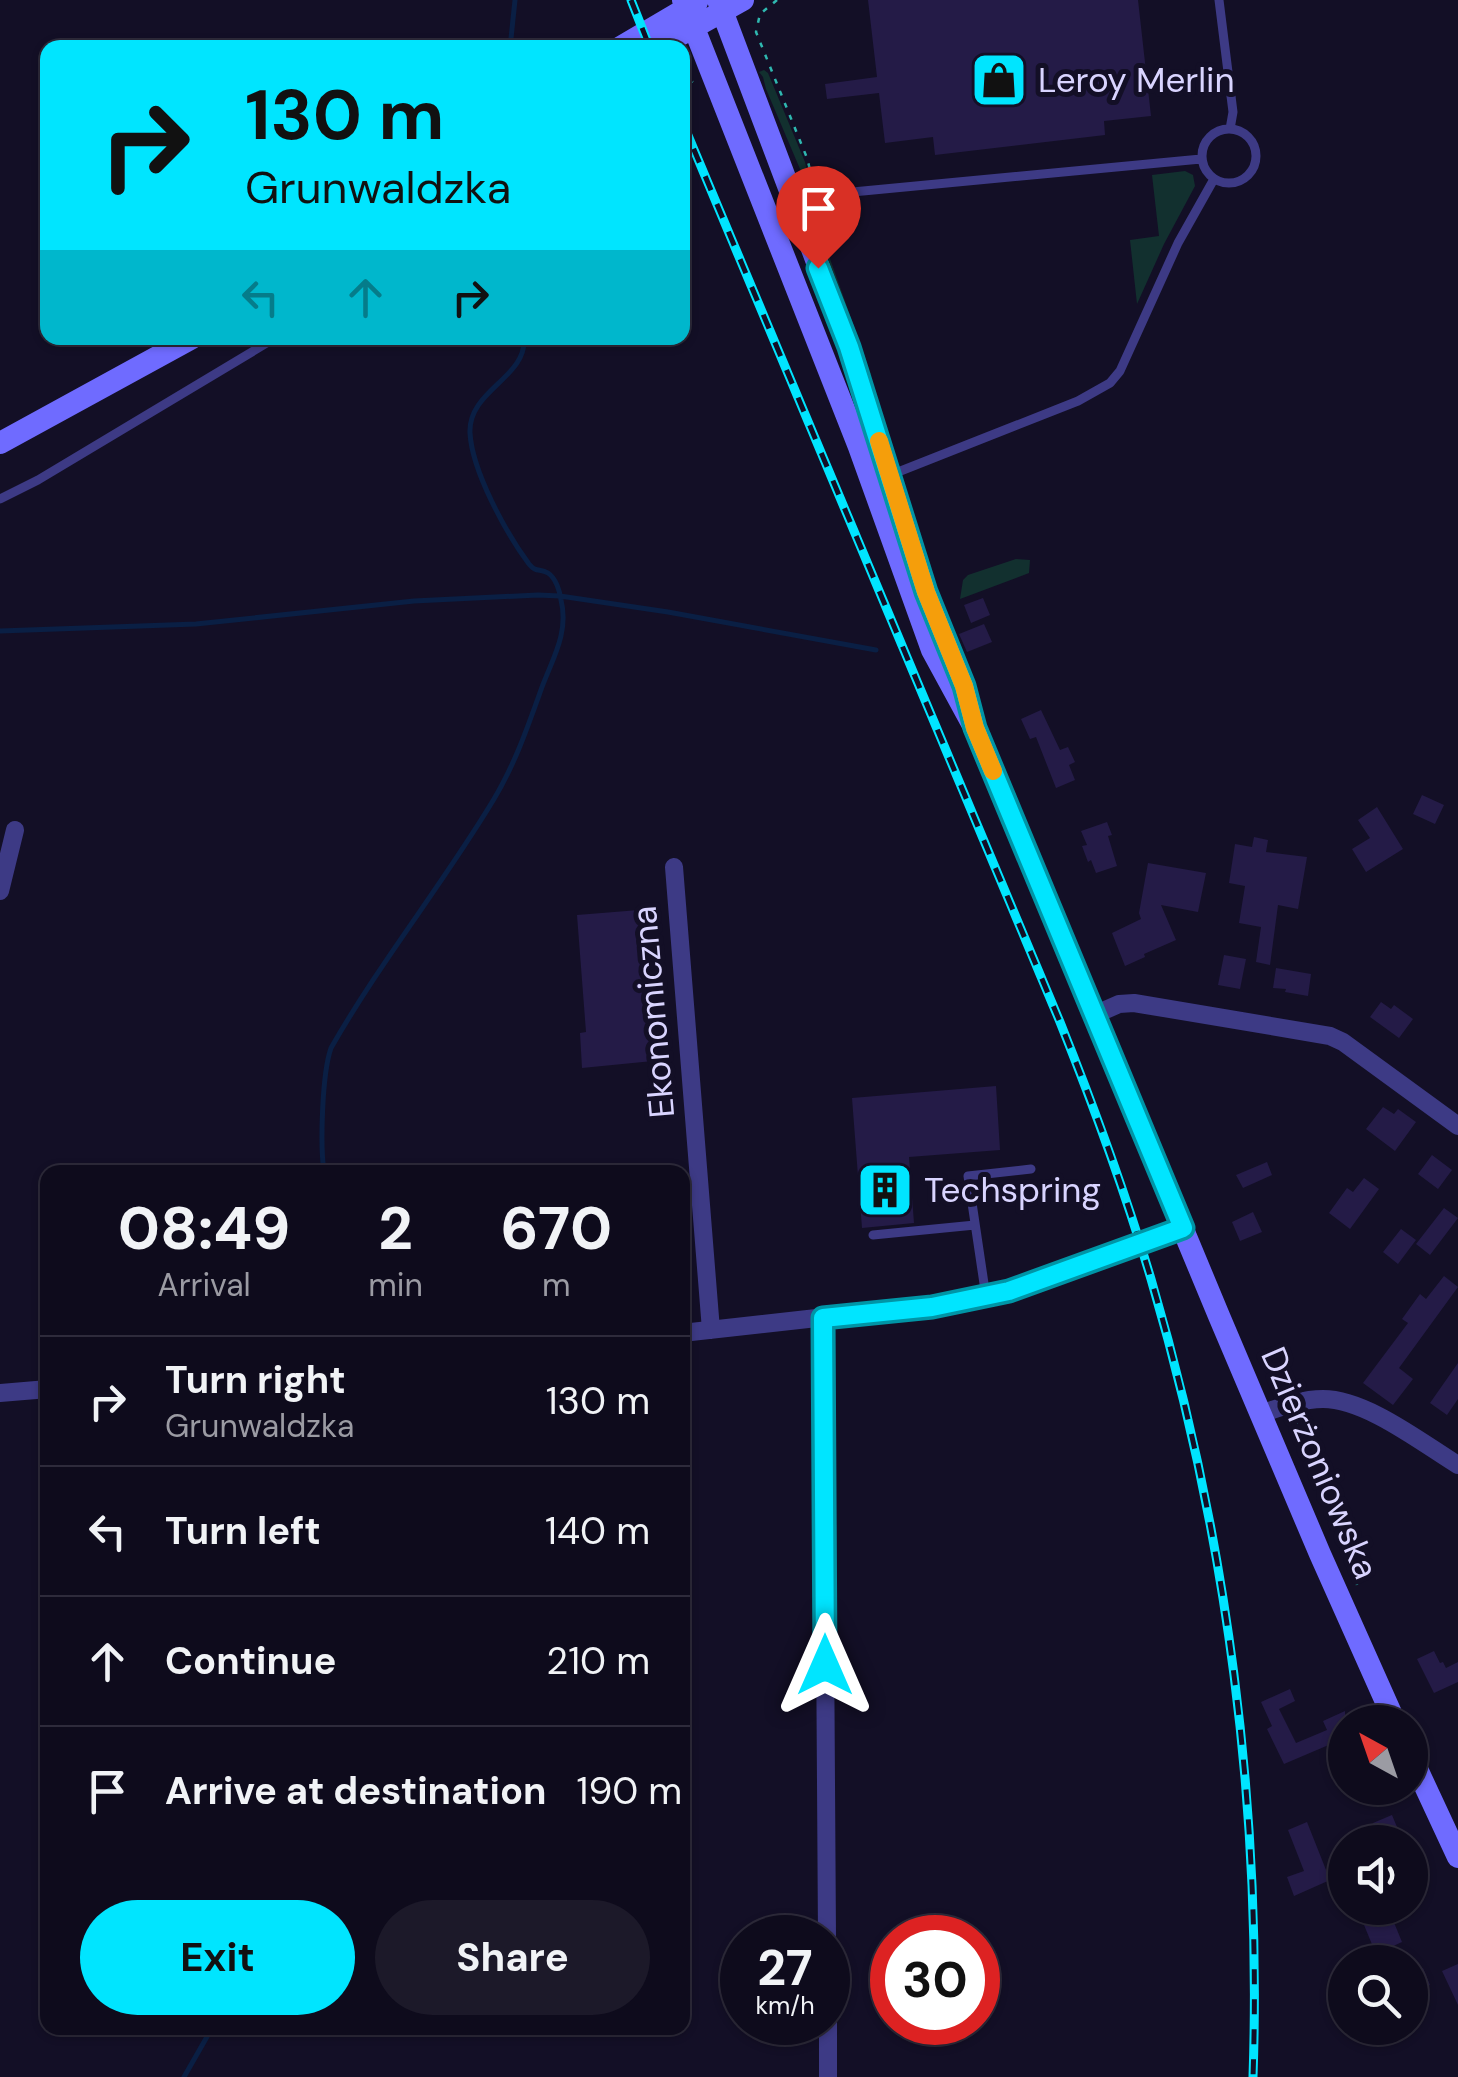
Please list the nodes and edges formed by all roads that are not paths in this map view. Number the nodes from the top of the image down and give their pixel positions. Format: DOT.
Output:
graph roads {
  1 [pos="1219,0"];
  2 [pos="728,4"];
  3 [pos="690,9"];
  4 [pos="634,40"];
  5 [pos="663,40"];
  6 [pos="1230,128"];
  7 [pos="1201,159"];
  8 [pos="1214,179"];
  9 [pos="842,193"];
  10 [pos="158,345"];
  11 [pos="179,345"];
  12 [pos="263,345"];
  13 [pos="82,396"];
  14 [pos="0,443"];
  15 [pos="881,479"];
  16 [pos="0,499"];
  17 [pos="15,830"];
  18 [pos="674,867"];
  19 [pos="0,891"];
  20 [pos="1094,1015"];
  21 [pos="1458,1126"];
  22 [pos="1031,1169"];
  23 [pos="975,1225"];
  24 [pos="1183,1228"];
  25 [pos="873,1235"];
  26 [pos="986,1297"];
  27 [pos="823,1318"];
  28 [pos="711,1330"];
  29 [pos="690,1332"];
  30 [pos="1,1386"];
  31 [pos="40,1388"];
  32 [pos="1261,1414"];
  33 [pos="1458,1465"];
  34 [pos="1387,1705"];
  35 [pos="1428,1793"];
  36 [pos="1458,1857"];
  37 [pos="827,1915"];
  38 [pos="828,2045"];
  39 [pos="828,2077"];
  1 -- 6 [label="lane"];
  2 -- 3 [label="main road"];
  2 -- 15 [label="main road"];
  3 -- 4 [label="main road"];
  3 -- 5 [label="main road"];
  3 -- 15 [label="main road"];
  6 -- 7 [label="lane"];
  6 -- 8 [label="lane"];
  7 -- 8 [label="lane"];
  7 -- 9 [label="lane"];
  8 -- 15 [label="lane"];
  10 -- 13 [label="main road"];
  11 -- 13 [label="main road"];
  12 -- 16 [label="lane"];
  13 -- 14 [label="main road"];
  15 -- 20 [label="main road, Dzierżoniowska"];
  17 -- 19 [label="street"];
  18 -- 28 [label="street, Ekonomiczna"];
  20 -- 21 [label="street"];
  20 -- 24 [label="main road, Dzierżoniowska"];
  22 -- 23 [label="lane"];
  23 -- 25 [label="lane"];
  23 -- 26 [label="lane"];
  24 -- 26 [label="street"];
  24 -- 32 [label="main road, Dzierżoniowska"];
  26 -- 27 [label="street"];
  27 -- 28 [label="street"];
  27 -- 37 [label="street"];
  28 -- 29 [label="street"];
  30 -- 31 [label="street"];
  32 -- 33 [label="street"];
  32 -- 34 [label="main road, Dzierżoniowska"];
  35 -- 36 [label="main road"];
  38 -- 39 [label="street"];
}
